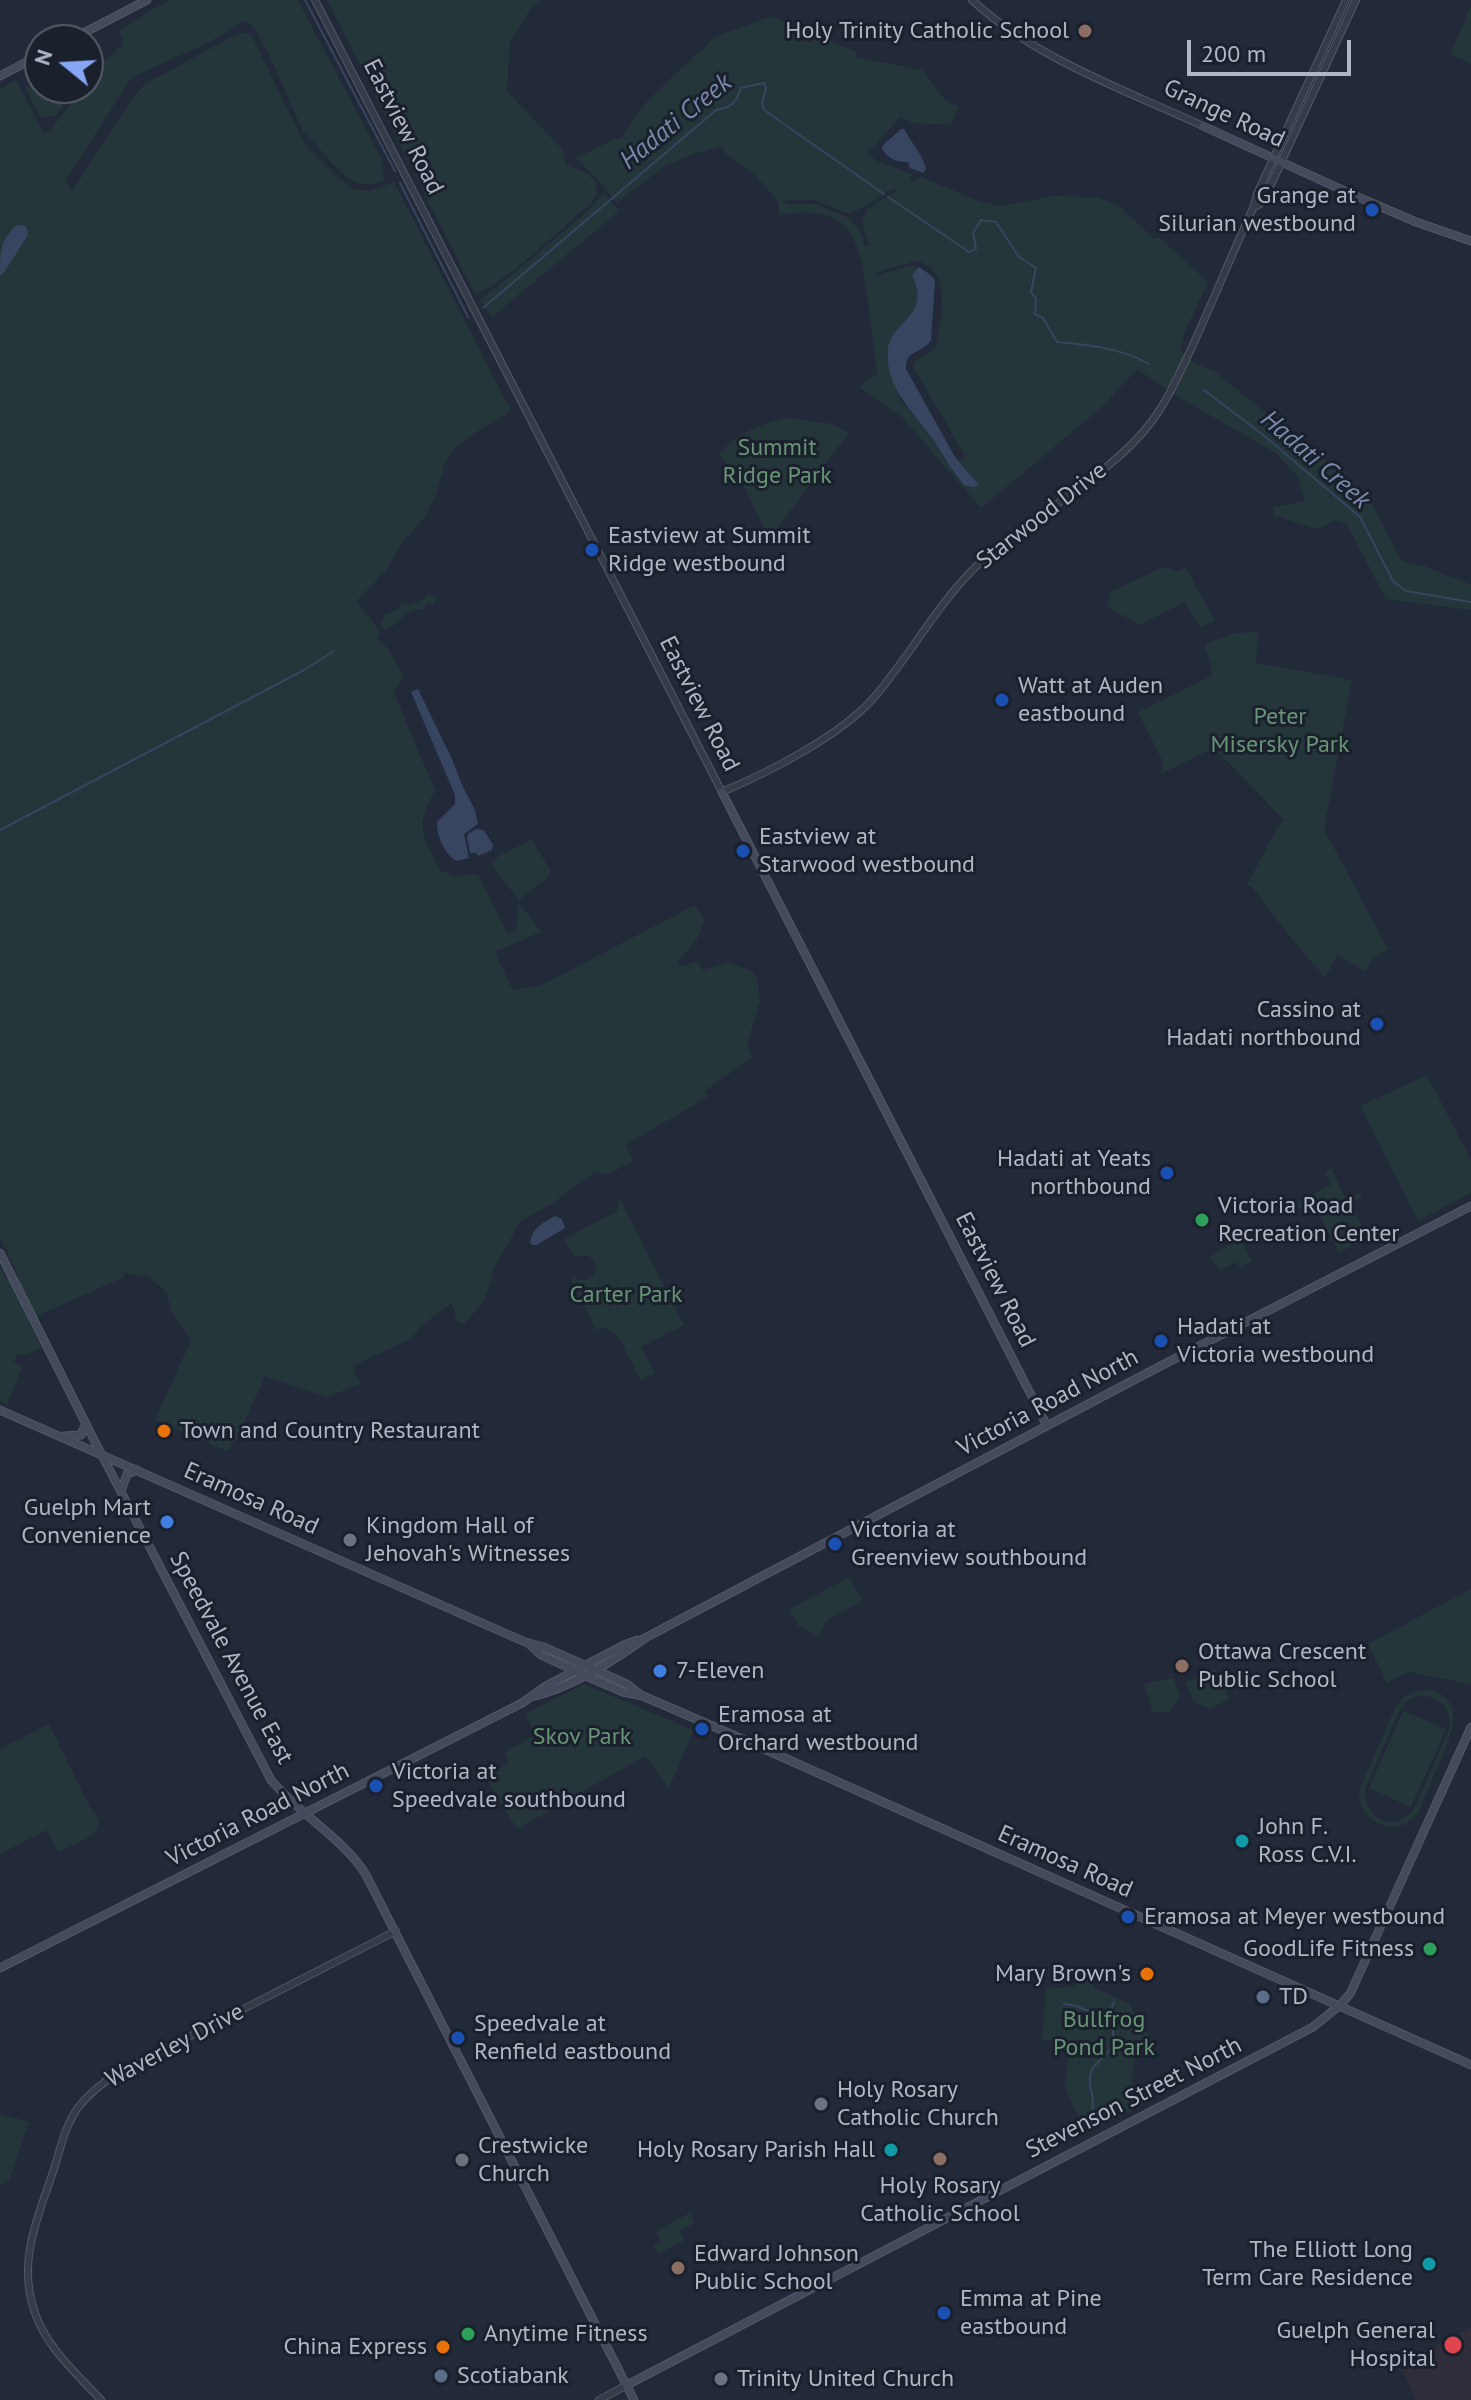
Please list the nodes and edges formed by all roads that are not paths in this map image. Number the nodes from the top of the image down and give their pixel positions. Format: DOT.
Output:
graph roads {
  1 [pos="147,0"];
  2 [pos="315,0"];
  3 [pos="972,0"];
  4 [pos="1346,0"];
  5 [pos="1356,0"];
  6 [pos="101,24"];
  7 [pos="24,63"];
  8 [pos="0,76"];
  9 [pos="1203,126"];
  10 [pos="1273,158"];
  11 [pos="1282,163"];
  12 [pos="1253,208"];
  13 [pos="1471,241"];
  14 [pos="722,792"];
  15 [pos="1471,1206"];
  16 [pos="0,1253"];
  17 [pos="0,1410"];
  18 [pos="86,1423"];
  19 [pos="1047,1426"];
  20 [pos="58,1435"];
  21 [pos="102,1455"];
  22 [pos="137,1470"];
  23 [pos="121,1491"];
  24 [pos="645,1638"];
  25 [pos="529,1644"];
  26 [pos="616,1657"];
  27 [pos="550,1659"];
  28 [pos="584,1665"];
  29 [pos="594,1669"];
  30 [pos="574,1670"];
  31 [pos="584,1675"];
  32 [pos="618,1680"];
  33 [pos="550,1683"];
  34 [pos="534,1696"];
  35 [pos="643,1696"];
  36 [pos="1471,1727"];
  37 [pos="304,1814"];
  38 [pos="396,1931"];
  39 [pos="0,1968"];
  40 [pos="1340,2005"];
  41 [pos="1471,2065"];
  42 [pos="627,2385"];
  43 [pos="101,2400"];
  44 [pos="599,2400"];
  45 [pos="634,2400"];
  1 -- 6 [label="main road"];
  2 -- 14 [label="street, Eastview Road"];
  3 -- 9 [label="street, Grange Road"];
  4 -- 10 [label="street, Starwood Drive"];
  5 -- 11 [label="street, Starwood Drive"];
  7 -- 8 [label="main road"];
  9 -- 10 [label="main road, Grange Road"];
  10 -- 11 [label="main road, Grange Road"];
  10 -- 12 [label="street, Starwood Drive"];
  11 -- 12 [label="street, Starwood Drive"];
  11 -- 13 [label="main road, Grange Road"];
  12 -- 14 [label="street, Starwood Drive"];
  14 -- 19 [label="main road, Eastview Road"];
  15 -- 19 [label="main road, Victoria Road North"];
  16 -- 18 [label="main road, Speedvale Avenue East"];
  17 -- 20 [label="main road, Eramosa Road"];
  18 -- 20 [label="main road"];
  18 -- 21 [label="main road, Speedvale Avenue East"];
  19 -- 24 [label="main road, Victoria Road North"];
  20 -- 21 [label="main road, Eramosa Road"];
  21 -- 22 [label="main road, Eramosa Road"];
  21 -- 23 [label="main road, Speedvale Avenue East"];
  22 -- 23 [label="main road"];
  22 -- 25 [label="main road, Eramosa Road"];
  23 -- 37 [label="main road, Speedvale Avenue East"];
  24 -- 26 [label="main road, Victoria Road North"];
  24 -- 28 [label="main road, Victoria Road North"];
  25 -- 27 [label="main road, Eramosa Road"];
  25 -- 28 [label="main road, Eramosa Road"];
  26 -- 29 [label="main road, Victoria Road North"];
  26 -- 32 [label="main road"];
  27 -- 30 [label="main road, Eramosa Road"];
  27 -- 33 [label="main road"];
  28 -- 29 [label="main road, Eramosa Road"];
  28 -- 30 [label="main road, Victoria Road North"];
  29 -- 31 [label="main road, Victoria Road North"];
  29 -- 32 [label="main road, Eramosa Road"];
  30 -- 31 [label="main road, Eramosa Road"];
  30 -- 33 [label="main road, Victoria Road North"];
  31 -- 34 [label="main road, Victoria Road North"];
  31 -- 35 [label="main road, Eramosa Road"];
  32 -- 35 [label="main road, Eramosa Road"];
  33 -- 34 [label="main road, Victoria Road North"];
  34 -- 37 [label="main road, Victoria Road North"];
  35 -- 40 [label="main road, Eramosa Road"];
  36 -- 40 [label="main road, Stevenson Street North"];
  37 -- 38 [label="main road, Speedvale Avenue East"];
  37 -- 39 [label="main road, Victoria Road North"];
  38 -- 42 [label="main road, Speedvale Avenue East"];
  38 -- 43 [label="street, Waverley Drive"];
  40 -- 41 [label="main road, Eramosa Road"];
  40 -- 42 [label="main road, Stevenson Street North"];
  42 -- 44 [label="street"];
  42 -- 45 [label="main road, Speedvale Avenue East"];
}
